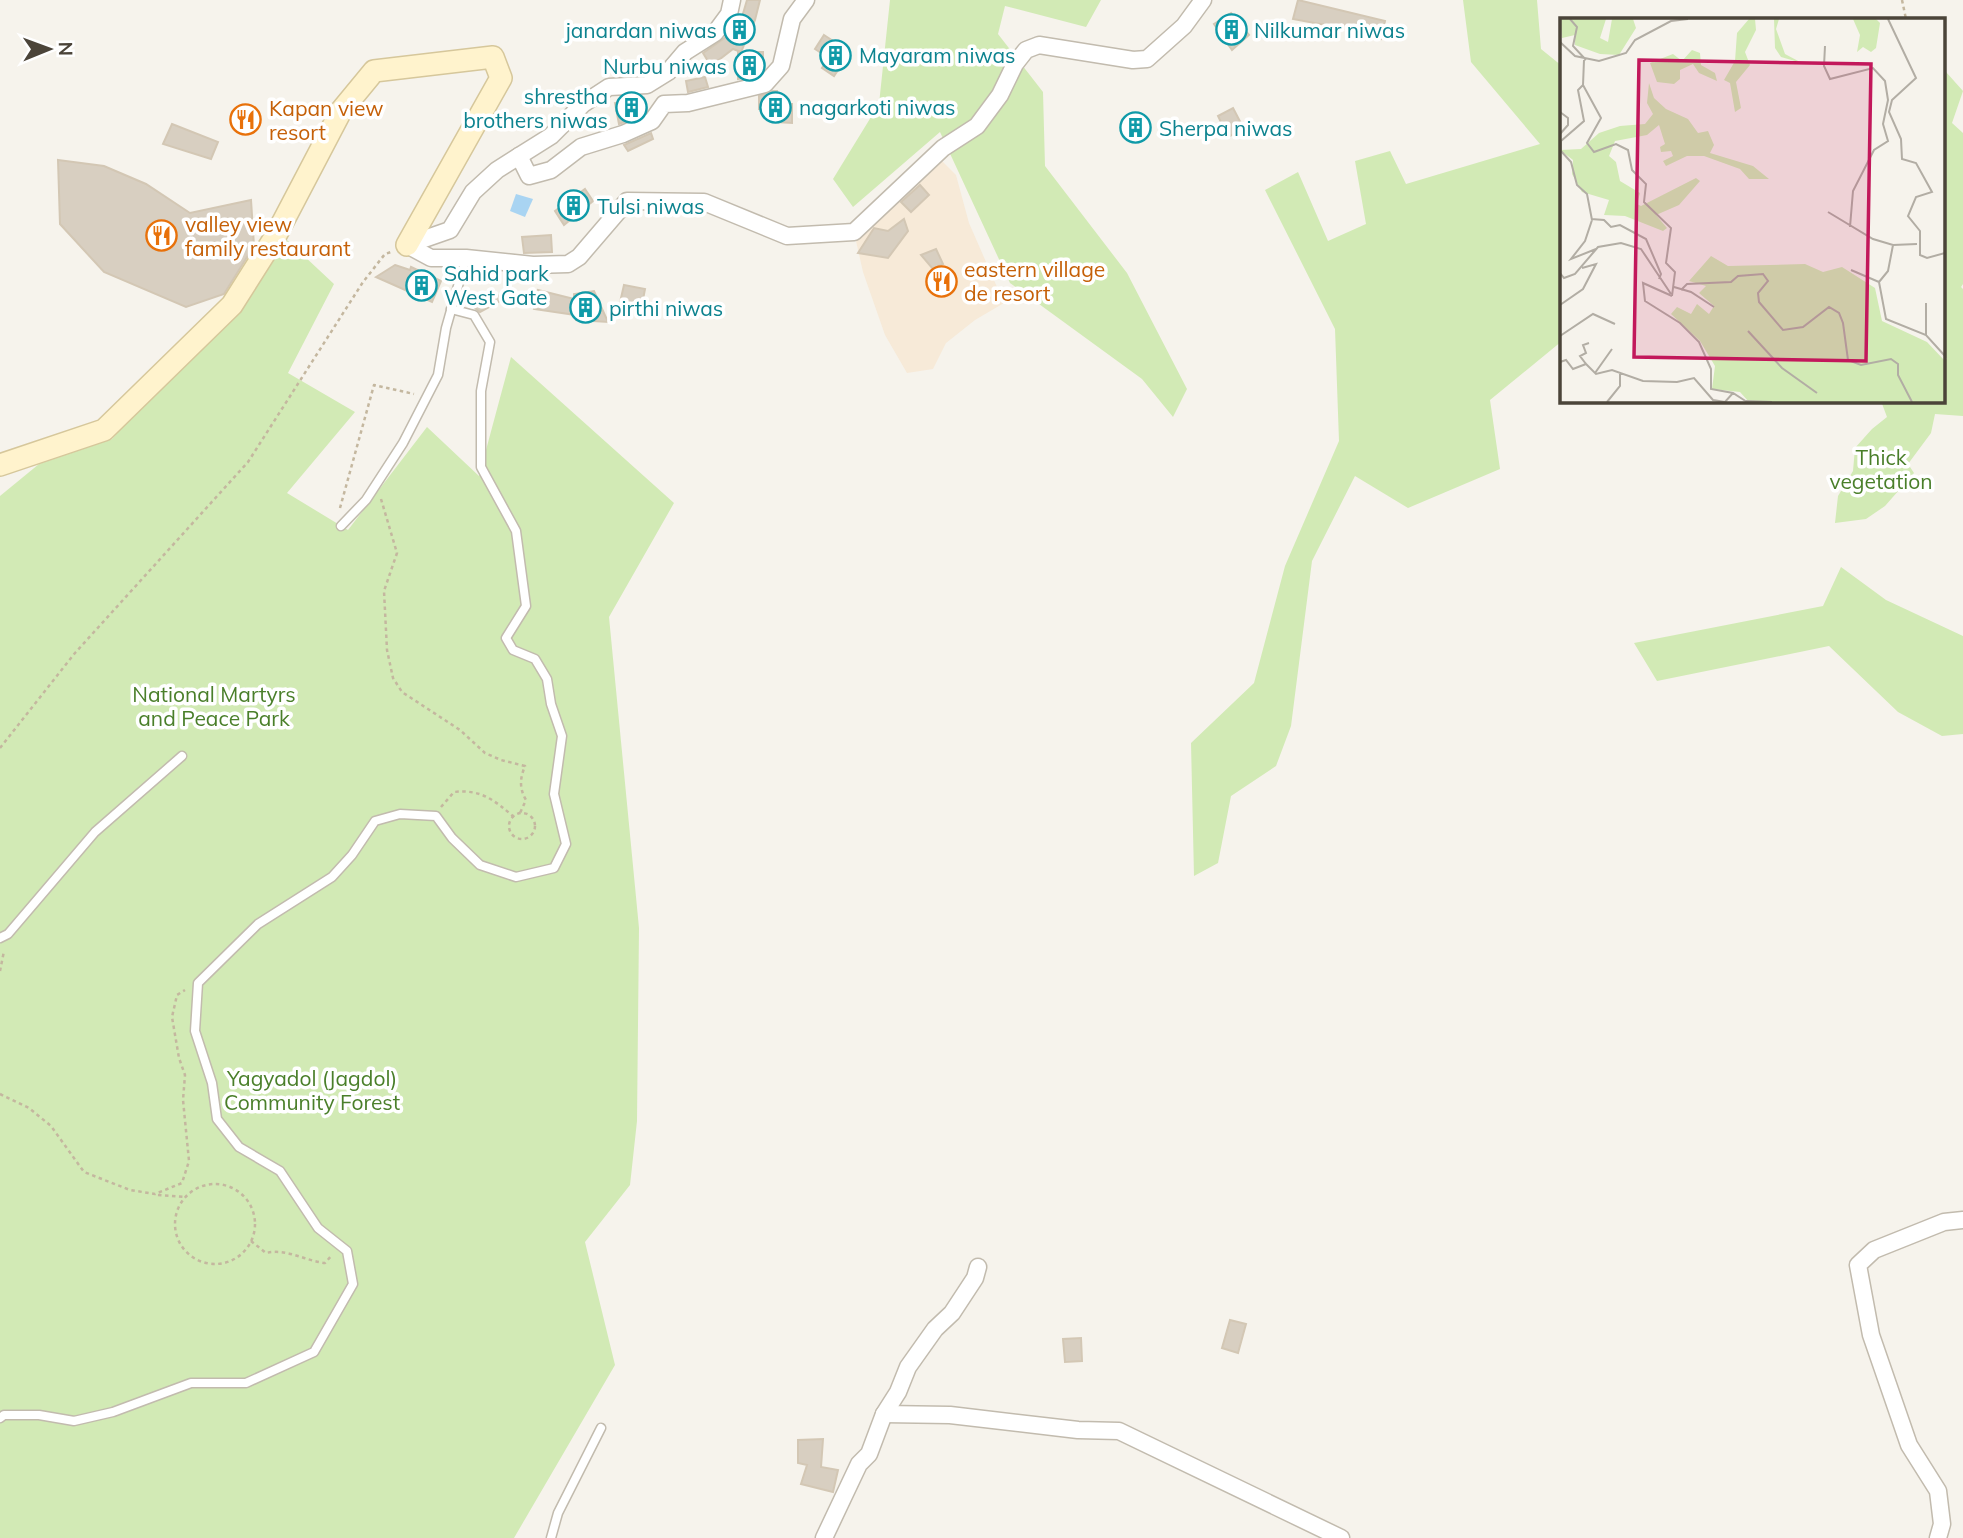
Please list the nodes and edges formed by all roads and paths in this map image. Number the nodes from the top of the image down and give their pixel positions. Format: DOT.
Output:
graph roads {
  1 [pos="732,0"];
  2 [pos="806,0"];
  3 [pos="1203,0"];
  4 [pos="1902,0"];
  5 [pos="1906,18"];
  6 [pos="519,156"];
  7 [pos="407,245"];
  8 [pos="466,258"];
  9 [pos="451,309"];
  10 [pos="432,386"];
  11 [pos="0,465"];
  12 [pos="377,482"];
  13 [pos="340,509"];
  14 [pos="341,526"];
  15 [pos="0,748"];
  16 [pos="182,756"];
  17 [pos="520,813"];
  18 [pos="436,816"];
  19 [pos="514,817"];
  20 [pos="4,936"];
  21 [pos="0,971"];
  22 [pos="198,984"];
  23 [pos="0,1094"];
  24 [pos="155,1194"];
  25 [pos="186,1197"];
  26 [pos="1963,1220"];
  27 [pos="251,1241"];
  28 [pos="349,1262"];
  29 [pos="978,1267"];
  30 [pos="884,1414"];
  31 [pos="0,1418"];
  32 [pos="601,1428"];
  33 [pos="551,1538"];
  34 [pos="824,1538"];
  35 [pos="1341,1538"];
  36 [pos="1938,1538"];
  1 -- 6 [label="street"];
  2 -- 6 [label="street"];
  3 -- 8 [label="street"];
  4 -- 5 [label="path"];
  6 -- 7 [label="street"];
  7 -- 8 [label="street"];
  7 -- 11 [label="street"];
  7 -- 15 [label="path"];
  8 -- 9 [label="lane"];
  9 -- 10 [label="lane"];
  9 -- 18 [label="lane"];
  10 -- 12 [label="lane"];
  10 -- 13 [label="path"];
  12 -- 14 [label="lane"];
  12 -- 17 [label="path"];
  16 -- 20 [label="lane"];
  17 -- 19 [label="path"];
  17 -- 19 [label="path"];
  18 -- 19 [label="path"];
  18 -- 22 [label="lane"];
  20 -- 21 [label="path"];
  22 -- 24 [label="path"];
  22 -- 28 [label="lane"];
  23 -- 24 [label="path"];
  24 -- 25 [label="path"];
  25 -- 27 [label="path"];
  25 -- 27 [label="path"];
  26 -- 36 [label="street"];
  27 -- 28 [label="path"];
  28 -- 31 [label="lane"];
  29 -- 30 [label="street"];
  30 -- 34 [label="street"];
  30 -- 35 [label="street"];
  32 -- 33 [label="lane"];
}
